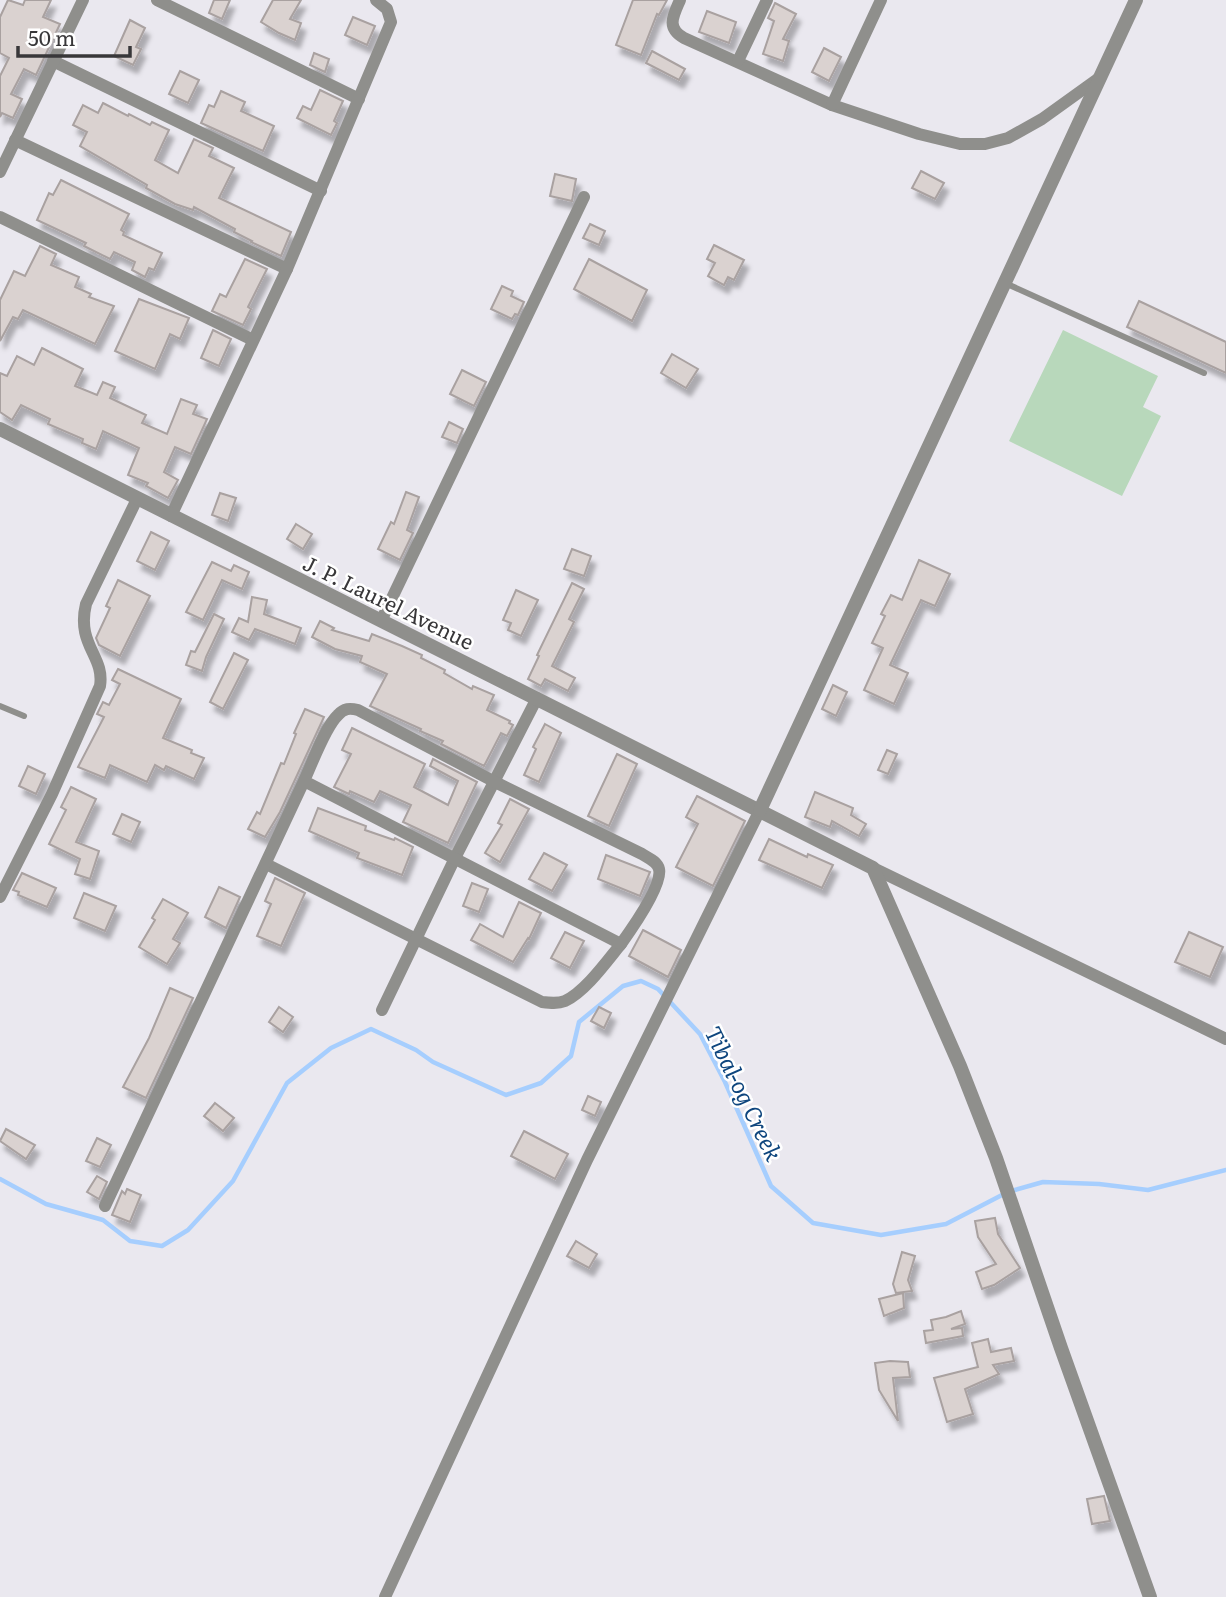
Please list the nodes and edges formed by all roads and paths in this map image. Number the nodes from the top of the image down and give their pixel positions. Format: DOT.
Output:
graph roads {
  1 [pos="83,0"];
  2 [pos="157,0"];
  3 [pos="376,0"];
  4 [pos="680,0"];
  5 [pos="767,0"];
  6 [pos="881,0"];
  7 [pos="1136,0"];
  8 [pos="53,61"];
  9 [pos="738,61"];
  10 [pos="1100,78"];
  11 [pos="359,99"];
  12 [pos="832,105"];
  13 [pos="15,139"];
  14 [pos="0,172"];
  15 [pos="321,191"];
  16 [pos="584,197"];
  17 [pos="0,217"];
  18 [pos="287,269"];
  19 [pos="1005,283"];
  20 [pos="253,340"];
  21 [pos="1203,373"];
  22 [pos="0,429"];
  23 [pos="137,499"];
  24 [pos="171,516"];
  25 [pos="381,621"];
  26 [pos="537,698"];
  27 [pos="0,706"];
  28 [pos="24,716"];
  29 [pos="304,781"];
  30 [pos="495,782"];
  31 [pos="760,810"];
  32 [pos="455,858"];
  33 [pos="265,864"];
  34 [pos="873,868"];
  35 [pos="0,897"];
  36 [pos="416,939"];
  37 [pos="621,944"];
  38 [pos="382,1010"];
  39 [pos="1226,1039"];
  40 [pos="105,1206"];
  41 [pos="386,1597"];
  42 [pos="1150,1597"];
  1 -- 8 [label="street"];
  2 -- 11 [label="street"];
  3 -- 11 [label="street"];
  4 -- 9 [label="street"];
  5 -- 9 [label="street"];
  6 -- 12 [label="street"];
  7 -- 10 [label="street"];
  8 -- 13 [label="street"];
  8 -- 15 [label="street"];
  9 -- 12 [label="street"];
  10 -- 12 [label="street"];
  10 -- 19 [label="street"];
  11 -- 15 [label="street"];
  13 -- 14 [label="street"];
  13 -- 18 [label="street"];
  15 -- 18 [label="street"];
  16 -- 25 [label="street"];
  17 -- 20 [label="street"];
  18 -- 20 [label="street"];
  19 -- 21 [label="lane"];
  19 -- 31 [label="street"];
  20 -- 24 [label="street"];
  22 -- 23 [label="street, J. P. Laurel Avenue"];
  23 -- 24 [label="street, J. P. Laurel Avenue"];
  23 -- 35 [label="street"];
  24 -- 25 [label="street, J. P. Laurel Avenue"];
  25 -- 26 [label="street, J. P. Laurel Avenue"];
  26 -- 30 [label="street"];
  26 -- 31 [label="street, J. P. Laurel Avenue"];
  27 -- 28 [label="lane"];
  29 -- 30 [label="street"];
  29 -- 32 [label="street"];
  29 -- 33 [label="street"];
  30 -- 32 [label="street"];
  30 -- 37 [label="street"];
  31 -- 34 [label="street, J. P. Laurel Avenue"];
  31 -- 41 [label="street"];
  32 -- 36 [label="street"];
  32 -- 37 [label="street"];
  33 -- 36 [label="street"];
  33 -- 40 [label="street"];
  34 -- 39 [label="street"];
  34 -- 42 [label="street"];
  36 -- 37 [label="street"];
  36 -- 38 [label="street"];
}
